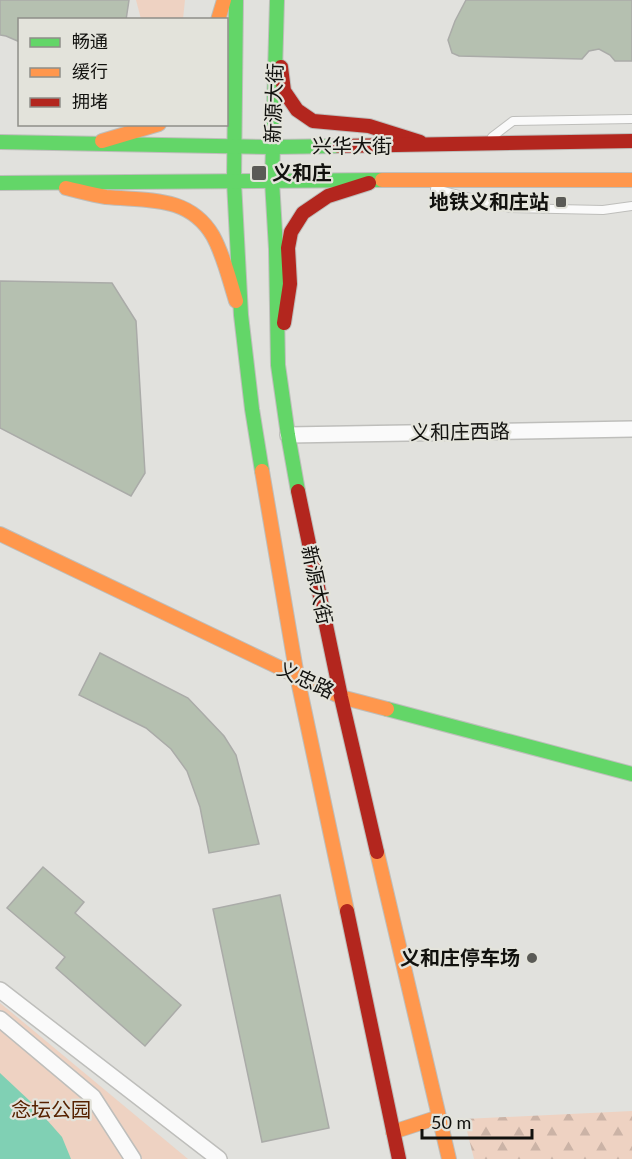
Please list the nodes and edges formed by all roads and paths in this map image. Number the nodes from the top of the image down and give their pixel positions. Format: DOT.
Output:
graph roads {
  1 [pos="224,0"];
  2 [pos="236,0"];
  3 [pos="277,6"];
  4 [pos="219,18"];
  5 [pos="632,119"];
  6 [pos="152,126"];
  7 [pos="632,141"];
  8 [pos="0,142"];
  9 [pos="93,143"];
  10 [pos="484,143"];
  11 [pos="234,145"];
  12 [pos="432,145"];
  13 [pos="273,147"];
  14 [pos="378,180"];
  15 [pos="402,180"];
  16 [pos="632,180"];
  17 [pos="272,181"];
  18 [pos="234,182"];
  19 [pos="0,183"];
  20 [pos="42,183"];
  21 [pos="632,206"];
  22 [pos="241,315"];
  23 [pos="278,365"];
  24 [pos="632,429"];
  25 [pos="288,435"];
  26 [pos="0,534"];
  27 [pos="297,676"];
  28 [pos="341,697"];
  29 [pos="632,774"];
  30 [pos="0,990"];
  31 [pos="0,1019"];
  32 [pos="439,1117"];
  33 [pos="393,1132"];
  34 [pos="134,1159"];
  35 [pos="219,1159"];
  36 [pos="399,1159"];
  37 [pos="449,1159"];
  1 -- 4 [label="main road"];
  2 -- 11 [label="main road"];
  3 -- 12 [label="main road"];
  3 -- 13 [label="main road, 新源大街"];
  5 -- 10 [label="lane"];
  6 -- 9 [label="main road"];
  7 -- 10 [label="main road, 兴华大街"];
  8 -- 9 [label="main road, 兴华大街"];
  9 -- 11 [label="main road, 兴华大街"];
  10 -- 12 [label="main road, 兴华大街"];
  11 -- 13 [label="main road, 兴华大街"];
  11 -- 18 [label="main road"];
  12 -- 13 [label="main road, 兴华大街"];
  13 -- 17 [label="main road, 新源大街"];
  14 -- 15 [label="main road, 兴华大街"];
  14 -- 17 [label="main road, 兴华大街"];
  14 -- 23 [label="main road"];
  15 -- 16 [label="main road, 兴华大街"];
  15 -- 21 [label="lane"];
  17 -- 18 [label="main road, 兴华大街"];
  17 -- 23 [label="main road, 新源大街"];
  18 -- 20 [label="main road, 兴华大街"];
  18 -- 22 [label="main road"];
  19 -- 20 [label="main road, 兴华大街"];
  20 -- 22 [label="main road"];
  22 -- 27 [label="main road"];
  23 -- 25 [label="main road, 新源大街"];
  24 -- 25 [label="street, 义和庄西路"];
  25 -- 28 [label="main road, 新源大街"];
  26 -- 27 [label="main road, 义忠路"];
  27 -- 28 [label="main road, 义忠路"];
  27 -- 33 [label="main road"];
  28 -- 29 [label="main road, 义忠路"];
  28 -- 32 [label="main road, 新源大街"];
  30 -- 35 [label="street"];
  31 -- 34 [label="street"];
  32 -- 33 [label="main road"];
  32 -- 37 [label="main road, 新源大街"];
  33 -- 36 [label="main road"];
}
